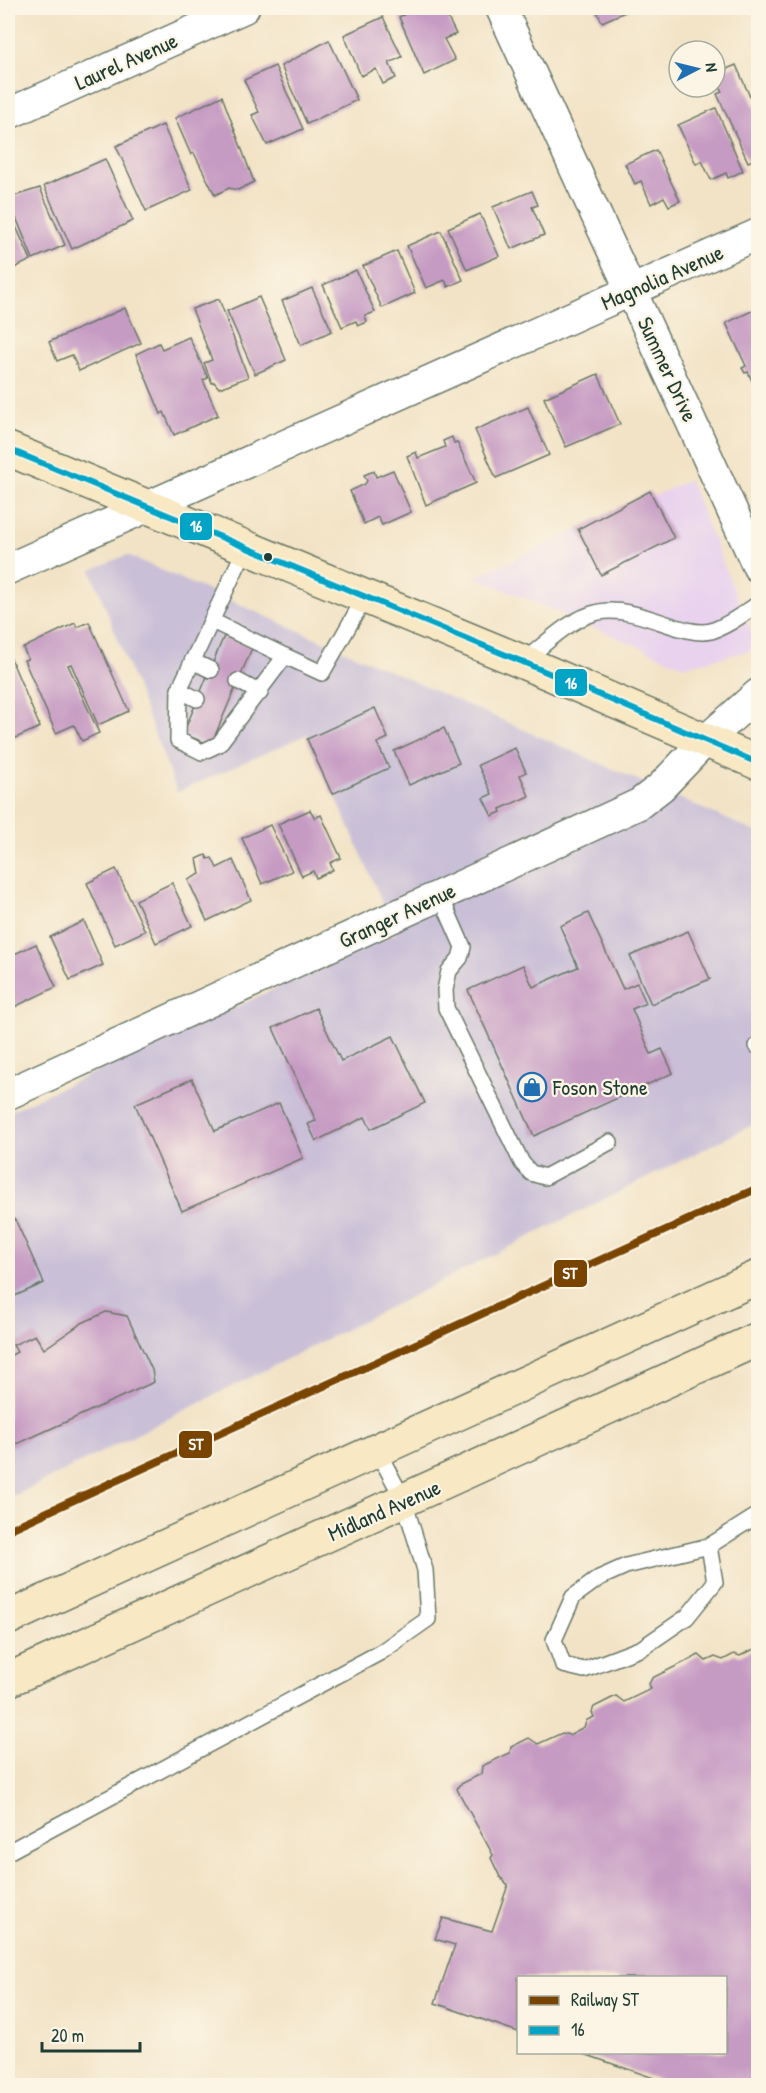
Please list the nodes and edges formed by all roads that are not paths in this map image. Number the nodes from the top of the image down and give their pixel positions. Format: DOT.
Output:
graph roads {
  1 [pos="244,8"];
  2 [pos="501,8"];
  3 [pos="8,114"];
  4 [pos="759,234"];
  5 [pos="632,290"];
  6 [pos="8,449"];
  7 [pos="148,507"];
  8 [pos="246,546"];
  9 [pos="759,567"];
  10 [pos="8,569"];
  11 [pos="365,597"];
  12 [pos="759,604"];
  13 [pos="212,621"];
  14 [pos="285,656"];
  15 [pos="192,661"];
  16 [pos="523,662"];
  17 [pos="211,670"];
  18 [pos="238,681"];
  19 [pos="179,690"];
  20 [pos="260,693"];
  21 [pos="759,694"];
  22 [pos="197,699"];
  23 [pos="225,713"];
  24 [pos="238,720"];
  25 [pos="705,741"];
  26 [pos="759,763"];
  27 [pos="440,896"];
  28 [pos="8,1094"];
  29 [pos="610,1142"];
  30 [pos="759,1277"];
  31 [pos="759,1339"];
  32 [pos="378,1450"];
  33 [pos="404,1502"];
  34 [pos="759,1515"];
  35 [pos="709,1546"];
  36 [pos="8,1618"];
  37 [pos="8,1680"];
  38 [pos="8,1852"];
  1 -- 3 [label="street, Laurel Avenue"];
  2 -- 5 [label="street, Summer Drive"];
  4 -- 5 [label="street, Magnolia Avenue"];
  5 -- 7 [label="street, Magnolia Avenue"];
  5 -- 9 [label="street, Summer Drive"];
  6 -- 7 [label="main road"];
  7 -- 8 [label="main road"];
  7 -- 10 [label="street, Magnolia Avenue"];
  8 -- 11 [label="main road"];
  8 -- 13 [label="lane"];
  11 -- 14 [label="lane"];
  11 -- 16 [label="main road"];
  12 -- 16 [label="lane"];
  13 -- 14 [label="lane"];
  13 -- 15 [label="lane"];
  14 -- 20 [label="lane"];
  15 -- 17 [label="lane"];
  15 -- 19 [label="lane"];
  16 -- 25 [label="main road"];
  18 -- 20 [label="lane"];
  19 -- 22 [label="lane"];
  19 -- 24 [label="lane"];
  20 -- 24 [label="lane"];
  21 -- 25 [label="street, Granger Avenue"];
  23 -- 24 [label="lane"];
  25 -- 26 [label="main road"];
  25 -- 27 [label="street, Granger Avenue"];
  27 -- 28 [label="street, Granger Avenue"];
  27 -- 29 [label="lane"];
  30 -- 32 [label="main road"];
  31 -- 33 [label="main road, Midland Avenue"];
  32 -- 33 [label="lane"];
  32 -- 36 [label="main road"];
  33 -- 37 [label="main road, Midland Avenue"];
  33 -- 38 [label="lane"];
  34 -- 35 [label="lane"];
  35 -- 35 [label="lane"];
}
